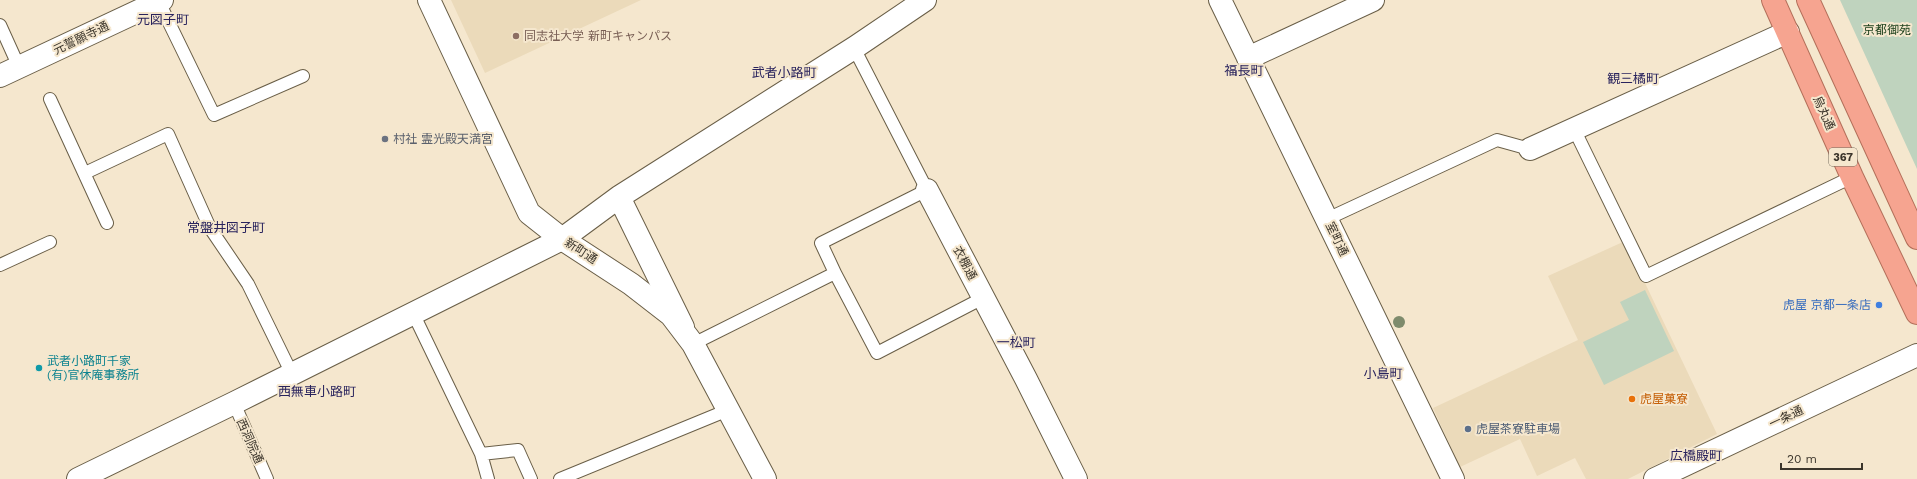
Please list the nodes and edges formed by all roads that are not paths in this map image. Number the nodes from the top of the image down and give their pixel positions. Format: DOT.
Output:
graph roads {
  1 [pos="429,0"];
  2 [pos="1220,0"];
  3 [pos="1373,0"];
  4 [pos="1773,0"];
  5 [pos="1808,0"];
  6 [pos="160,1"];
  7 [pos="918,2"];
  8 [pos="0,25"];
  9 [pos="1788,32"];
  10 [pos="854,48"];
  11 [pos="1248,58"];
  12 [pos="19,67"];
  13 [pos="0,76"];
  14 [pos="303,76"];
  15 [pos="50,99"];
  16 [pos="1574,129"];
  17 [pos="1530,149"];
  18 [pos="85,173"];
  19 [pos="1852,177"];
  20 [pos="927,190"];
  21 [pos="619,197"];
  22 [pos="1327,219"];
  23 [pos="107,223"];
  24 [pos="1917,238"];
  25 [pos="562,239"];
  26 [pos="50,242"];
  27 [pos="0,265"];
  28 [pos="835,273"];
  29 [pos="983,298"];
  30 [pos="1917,313"];
  31 [pos="413,314"];
  32 [pos="690,340"];
  33 [pos="1917,355"];
  34 [pos="292,374"];
  35 [pos="234,404"];
  36 [pos="728,410"];
  37 [pos="481,454"];
  38 [pos="78,479"];
  39 [pos="267,479"];
  40 [pos="488,479"];
  41 [pos="531,479"];
  42 [pos="560,479"];
  43 [pos="765,479"];
  44 [pos="1076,479"];
  45 [pos="1453,479"];
  46 [pos="1655,479"];
  1 -- 25 [label="street, 新町通"];
  2 -- 11 [label="street, 室町通"];
  3 -- 11 [label="street"];
  4 -- 9 [label="highway, 烏丸通 / 367"];
  5 -- 24 [label="highway, 367"];
  6 -- 12 [label="street, 元誓願寺通"];
  6 -- 14 [label="lane"];
  7 -- 10 [label="street"];
  8 -- 12 [label="lane"];
  9 -- 16 [label="street"];
  9 -- 19 [label="highway, 烏丸通 / 367"];
  10 -- 20 [label="lane, 衣棚通"];
  10 -- 21 [label="street"];
  11 -- 22 [label="street, 室町通"];
  12 -- 13 [label="street, 元誓願寺通"];
  15 -- 18 [label="lane"];
  16 -- 17 [label="street"];
  16 -- 19 [label="lane"];
  17 -- 22 [label="lane"];
  18 -- 23 [label="lane"];
  18 -- 34 [label="lane"];
  19 -- 30 [label="highway, 烏丸通 / 367"];
  20 -- 28 [label="lane"];
  20 -- 29 [label="street, 衣棚通"];
  21 -- 25 [label="street"];
  21 -- 32 [label="street"];
  22 -- 45 [label="street, 室町通"];
  25 -- 31 [label="street"];
  25 -- 32 [label="street, 新町通"];
  26 -- 27 [label="lane"];
  28 -- 29 [label="lane"];
  28 -- 32 [label="lane"];
  29 -- 44 [label="street, 衣棚通"];
  31 -- 34 [label="street"];
  31 -- 37 [label="lane"];
  32 -- 36 [label="street, 新町通"];
  33 -- 46 [label="street, 一条通"];
  34 -- 35 [label="street"];
  35 -- 38 [label="street"];
  35 -- 39 [label="lane, 西洞院通"];
  36 -- 42 [label="lane"];
  36 -- 43 [label="street, 新町通"];
  37 -- 40 [label="lane"];
  37 -- 41 [label="lane"];
}
